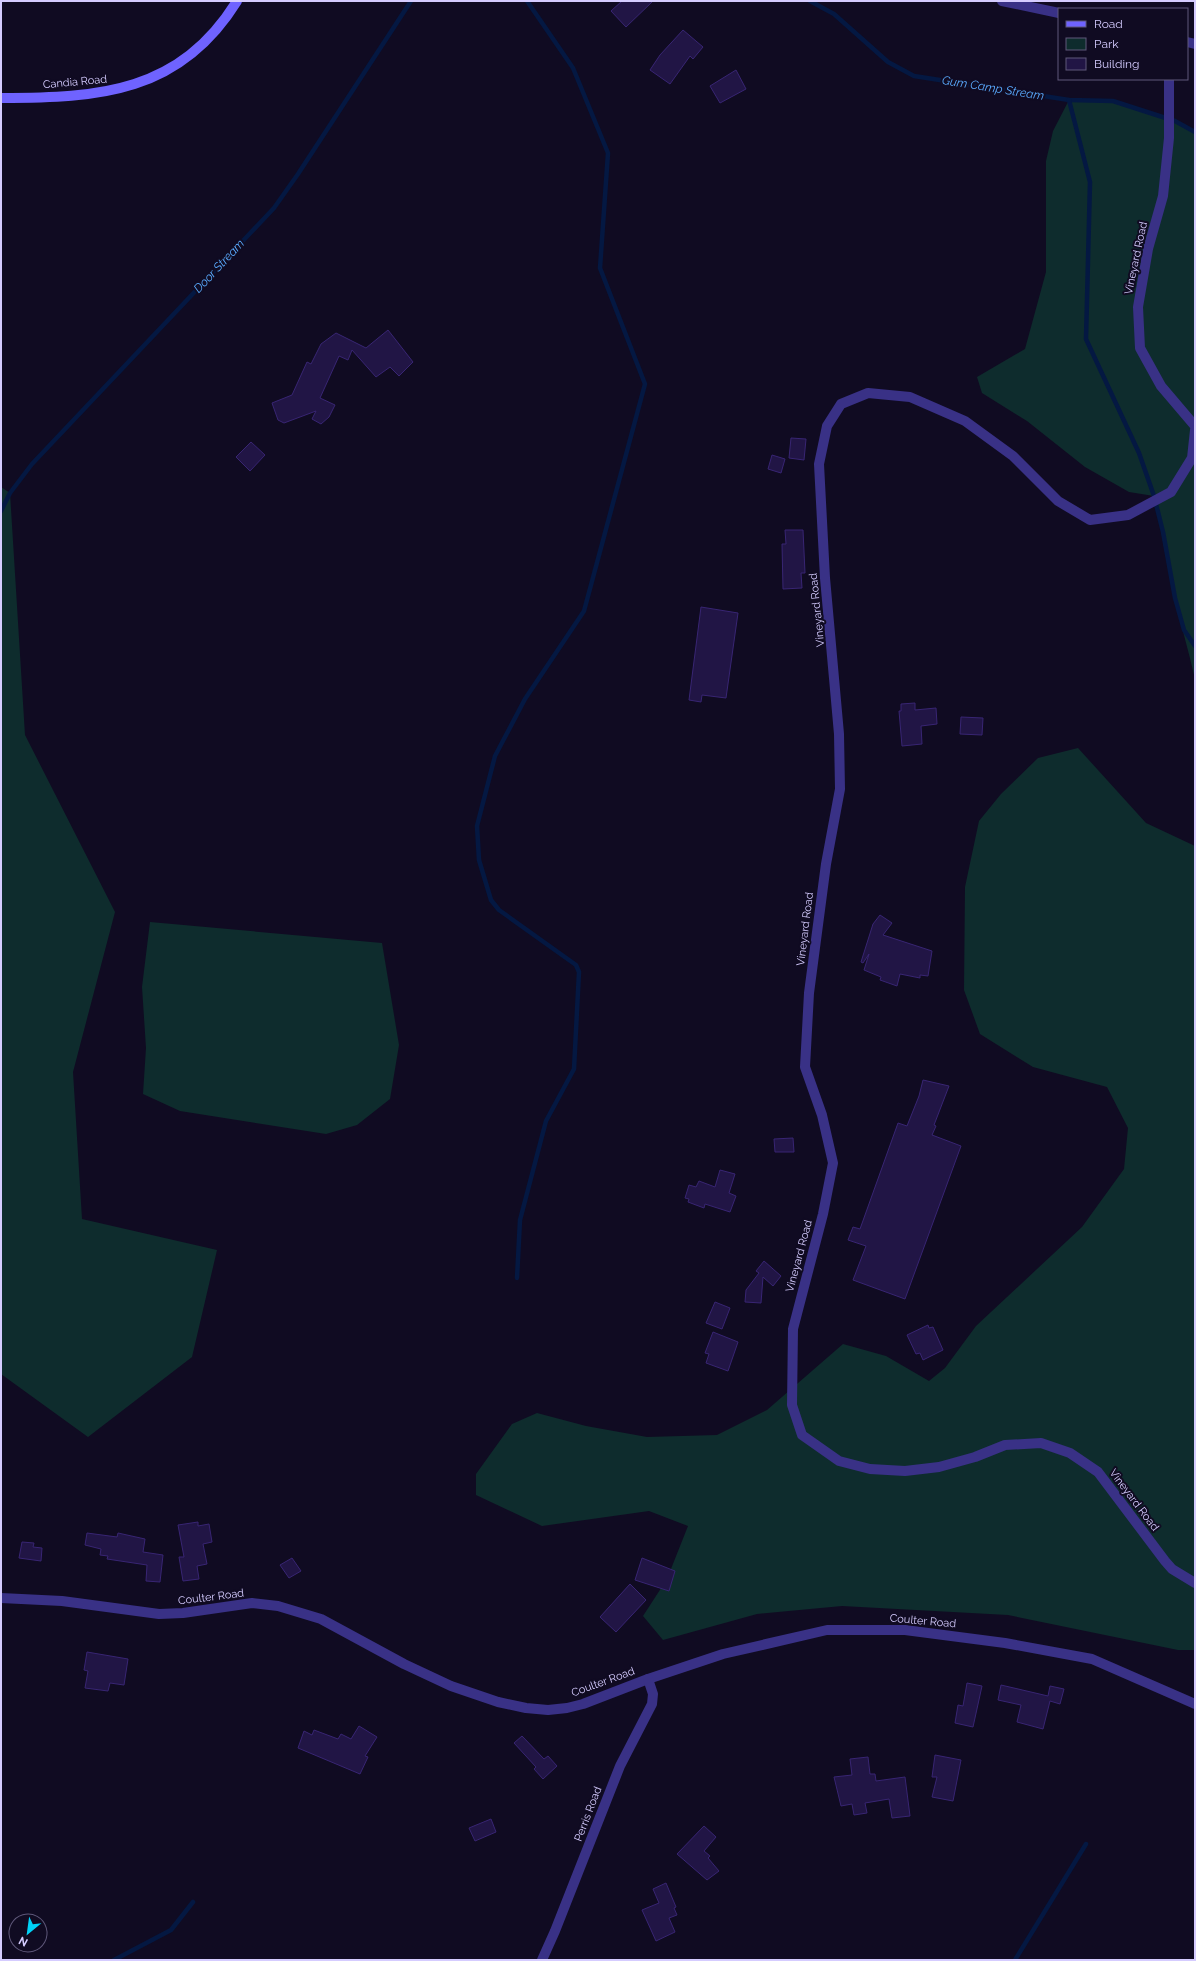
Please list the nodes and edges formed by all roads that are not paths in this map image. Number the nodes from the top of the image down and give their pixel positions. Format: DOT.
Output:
graph roads {
  1 [pos="237,1"];
  2 [pos="1002,1"];
  3 [pos="1058,13"];
  4 [pos="1169,80"];
  5 [pos="1,98"];
  6 [pos="1195,426"];
  7 [pos="1195,430"];
  8 [pos="1195,1583"];
  9 [pos="1,1598"];
  10 [pos="648,1679"];
  11 [pos="1195,1704"];
  12 [pos="542,1960"];
  1 -- 5 [label="street, Candia Road"];
  2 -- 3 [label="street"];
  4 -- 6 [label="street, Vineyard Road"];
  7 -- 8 [label="street, Vineyard Road"];
  9 -- 10 [label="street, Coulter Road"];
  10 -- 11 [label="street, Coulter Road"];
  10 -- 12 [label="street, Perris Road"];
}
